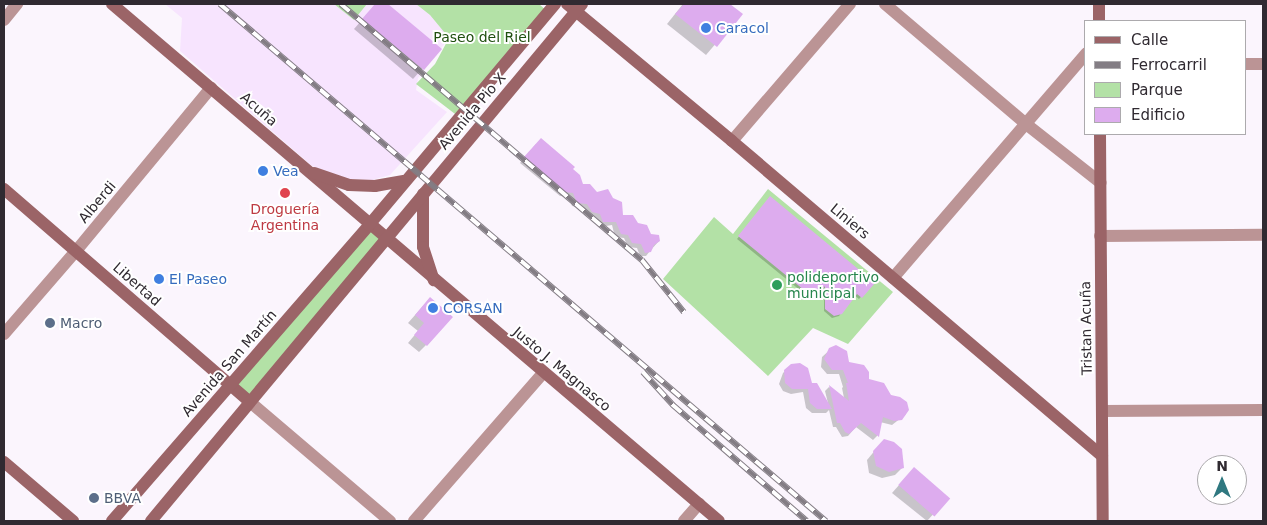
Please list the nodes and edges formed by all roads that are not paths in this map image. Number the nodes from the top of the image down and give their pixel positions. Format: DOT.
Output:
graph roads {
  1 [pos="17,4"];
  2 [pos="112,4"];
  3 [pos="555,4"];
  4 [pos="850,4"];
  5 [pos="885,4"];
  6 [pos="1099,4"];
  7 [pos="575,6"];
  8 [pos="4,20"];
  9 [pos="1099,20"];
  10 [pos="1084,56"];
  11 [pos="1247,64"];
  12 [pos="1263,64"];
  13 [pos="211,88"];
  14 [pos="1026,124"];
  15 [pos="1100,135"];
  16 [pos="732,141"];
  17 [pos="306,170"];
  18 [pos="404,181"];
  19 [pos="1101,183"];
  20 [pos="4,189"];
  21 [pos="423,194"];
  22 [pos="369,225"];
  23 [pos="1263,235"];
  24 [pos="1100,236"];
  25 [pos="386,239"];
  26 [pos="76,251"];
  27 [pos="893,278"];
  28 [pos="434,280"];
  29 [pos="4,334"];
  30 [pos="543,372"];
  31 [pos="230,384"];
  32 [pos="250,402"];
  33 [pos="1263,410"];
  34 [pos="1102,411"];
  35 [pos="1102,456"];
  36 [pos="4,462"];
  37 [pos="699,504"];
  38 [pos="73,521"];
  39 [pos="112,521"];
  40 [pos="151,521"];
  41 [pos="390,521"];
  42 [pos="414,521"];
  43 [pos="684,521"];
  44 [pos="719,521"];
  45 [pos="1102,521"];
  1 -- 8 [label="street"];
  2 -- 13 [label="main road, Acuña"];
  3 -- 18 [label="main road, Avenida Pio X"];
  4 -- 16 [label="street"];
  5 -- 14 [label="street"];
  6 -- 9 [label="main road"];
  7 -- 16 [label="main road, Liniers"];
  7 -- 21 [label="main road, Avenida Pio X"];
  10 -- 14 [label="street"];
  11 -- 12 [label="street"];
  13 -- 17 [label="main road, Acuña"];
  13 -- 26 [label="street, Alberdi"];
  14 -- 19 [label="street"];
  14 -- 27 [label="street"];
  15 -- 19 [label="main road, Tristan Acuña"];
  16 -- 27 [label="main road, Liniers"];
  17 -- 18 [label="main road"];
  17 -- 22 [label="main road, Acuña"];
  18 -- 22 [label="main road, Avenida Pio X"];
  19 -- 24 [label="main road, Tristan Acuña"];
  20 -- 26 [label="main road, Libertad"];
  21 -- 25 [label="main road, Avenida Pio X"];
  21 -- 28 [label="main road"];
  22 -- 25 [label="main road, Acuña"];
  22 -- 31 [label="main road, Avenida San Martín"];
  23 -- 24 [label="street"];
  24 -- 34 [label="main road, Tristan Acuña"];
  25 -- 28 [label="main road, Justo J. Magnasco"];
  25 -- 32 [label="main road"];
  26 -- 29 [label="street, Alberdi"];
  26 -- 31 [label="main road, Libertad"];
  27 -- 35 [label="main road, Liniers"];
  28 -- 30 [label="main road, Justo J. Magnasco"];
  30 -- 37 [label="main road, Justo J. Magnasco"];
  30 -- 42 [label="street"];
  31 -- 32 [label="main road, Libertad"];
  31 -- 39 [label="main road, Avenida San Martín"];
  32 -- 40 [label="main road"];
  32 -- 41 [label="street"];
  33 -- 34 [label="street"];
  34 -- 35 [label="main road, Tristan Acuña"];
  35 -- 45 [label="main road, Tristan Acuña"];
  36 -- 38 [label="main road"];
  37 -- 43 [label="street"];
  37 -- 44 [label="main road, Justo J. Magnasco"];
}
